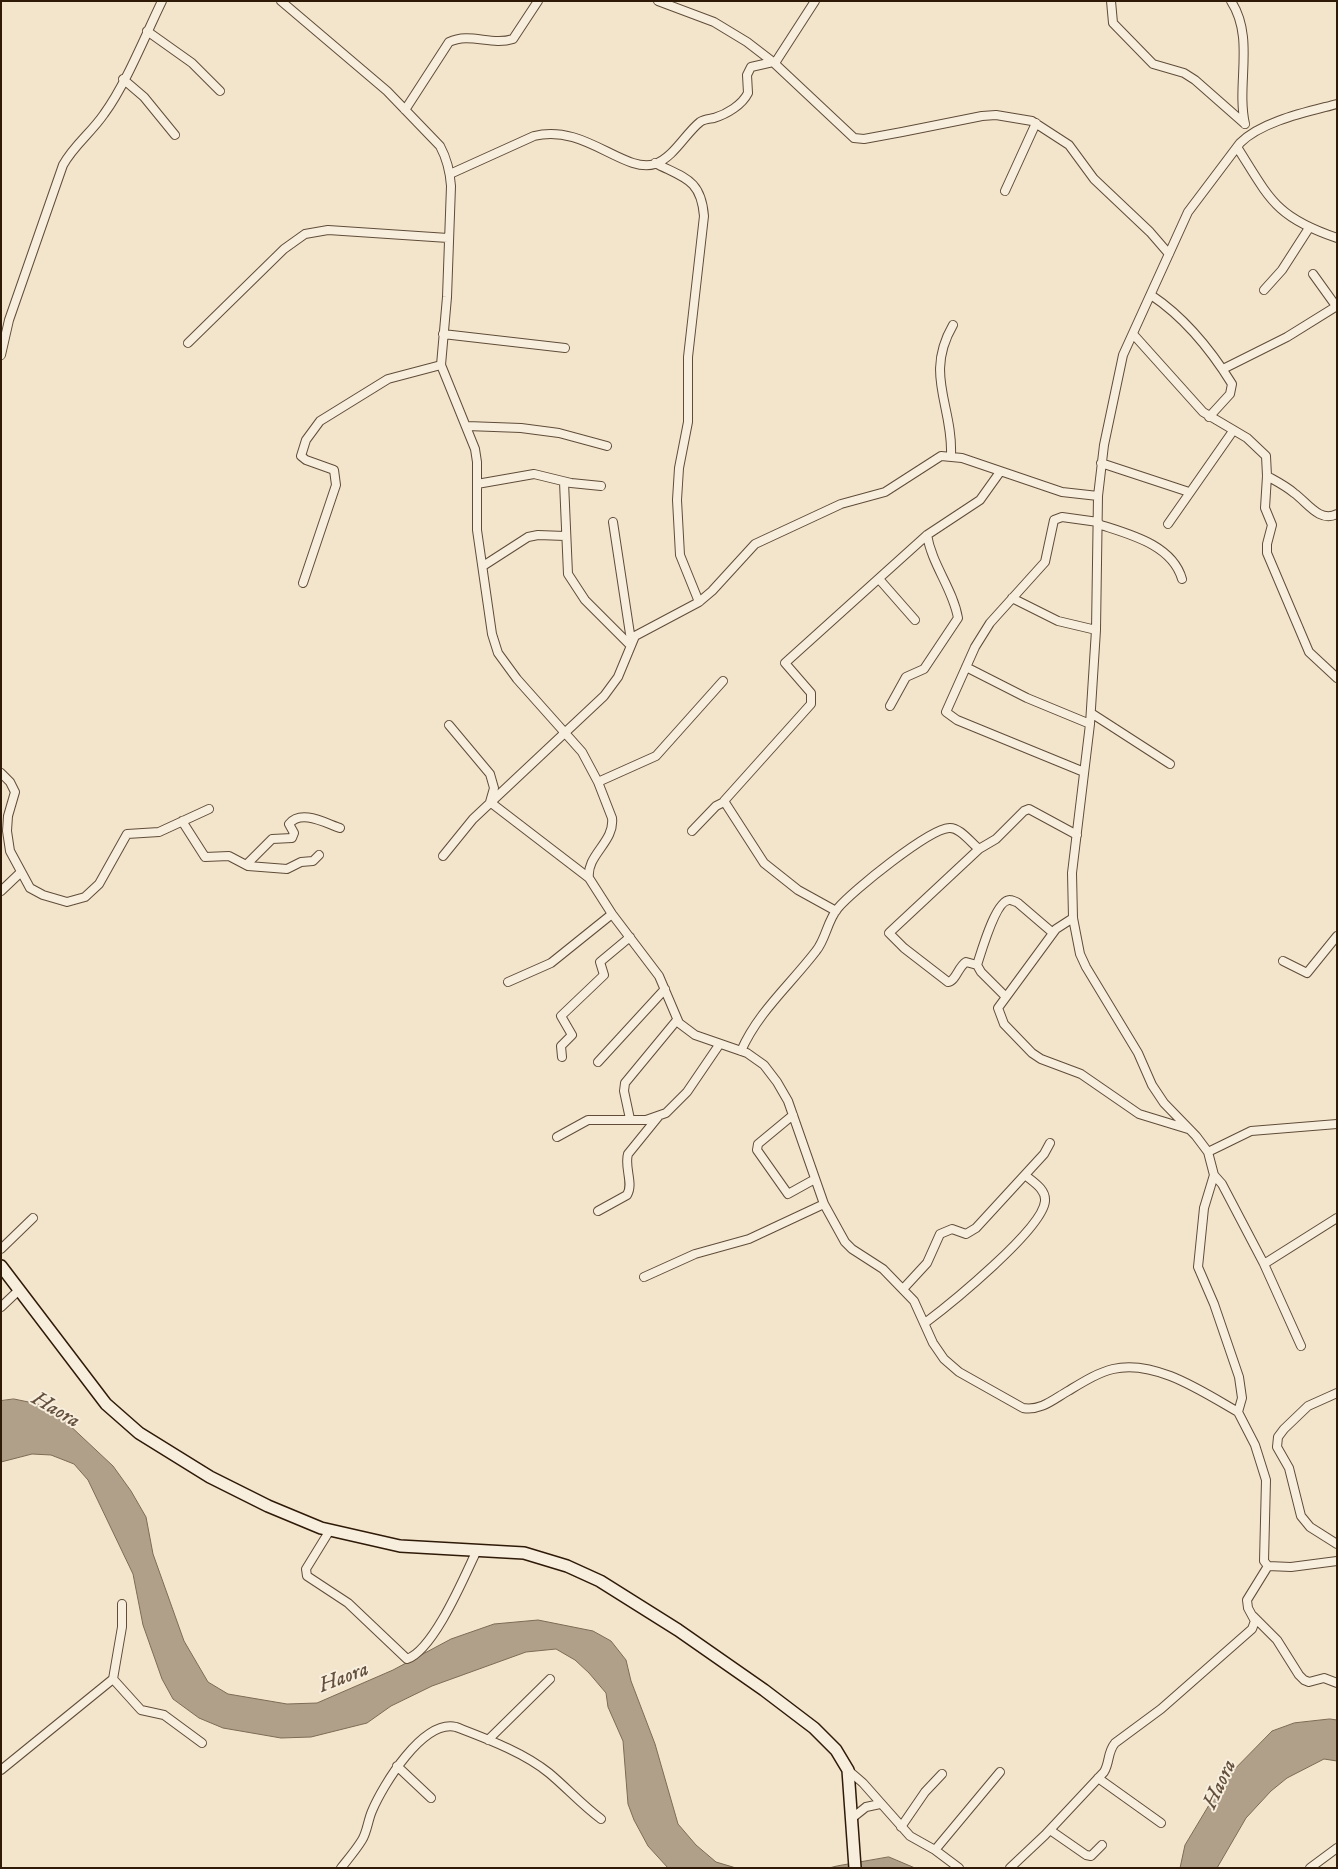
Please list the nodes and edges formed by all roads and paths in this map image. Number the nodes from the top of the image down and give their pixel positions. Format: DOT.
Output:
graph roads {
  1 [pos="162,1"];
  2 [pos="281,1"];
  3 [pos="538,1"];
  4 [pos="658,1"];
  5 [pos="815,1"];
  6 [pos="1111,1"];
  7 [pos="1231,1"];
  8 [pos="147,31"];
  9 [pos="774,62"];
  10 [pos="123,79"];
  11 [pos="220,91"];
  12 [pos="1337,104"];
  13 [pos="405,110"];
  14 [pos="1036,123"];
  15 [pos="1245,124"];
  16 [pos="1250,134"];
  17 [pos="175,135"];
  18 [pos="1237,147"];
  19 [pos="655,164"];
  20 [pos="450,174"];
  21 [pos="1005,191"];
  22 [pos="1309,228"];
  23 [pos="448,238"];
  24 [pos="1337,238"];
  25 [pos="1169,254"];
  26 [pos="1313,274"];
  27 [pos="1264,290"];
  28 [pos="1151,294"];
  29 [pos="1336,306"];
  30 [pos="953,325"];
  31 [pos="444,334"];
  32 [pos="1133,334"];
  33 [pos="188,343"];
  34 [pos="565,348"];
  35 [pos="1,355"];
  36 [pos="441,365"];
  37 [pos="1223,369"];
  38 [pos="1209,417"];
  39 [pos="467,426"];
  40 [pos="1233,431"];
  41 [pos="607,446"];
  42 [pos="950,455"];
  43 [pos="1101,464"];
  44 [pos="1000,472"];
  45 [pos="1268,476"];
  46 [pos="564,482"];
  47 [pos="477,484"];
  48 [pos="602,486"];
  49 [pos="1189,492"];
  50 [pos="1098,496"];
  51 [pos="1337,514"];
  52 [pos="613,522"];
  53 [pos="1098,523"];
  54 [pos="1168,524"];
  55 [pos="927,535"];
  56 [pos="565,536"];
  57 [pos="483,566"];
  58 [pos="1182,578"];
  59 [pos="879,579"];
  60 [pos="304,583"];
  61 [pos="1012,598"];
  62 [pos="699,602"];
  63 [pos="915,620"];
  64 [pos="1096,630"];
  65 [pos="631,642"];
  66 [pos="966,667"];
  67 [pos="1337,678"];
  68 [pos="723,681"];
  69 [pos="890,706"];
  70 [pos="1091,714"];
  71 [pos="1090,724"];
  72 [pos="450,725"];
  73 [pos="566,733"];
  74 [pos="1170,764"];
  75 [pos="1084,772"];
  76 [pos="1,773"];
  77 [pos="598,782"];
  78 [pos="490,802"];
  79 [pos="724,802"];
  80 [pos="209,809"];
  81 [pos="182,821"];
  82 [pos="340,828"];
  83 [pos="692,831"];
  84 [pos="1077,835"];
  85 [pos="979,849"];
  86 [pos="319,855"];
  87 [pos="443,856"];
  88 [pos="246,865"];
  89 [pos="20,873"];
  90 [pos="589,878"];
  91 [pos="1,891"];
  92 [pos="836,911"];
  93 [pos="612,914"];
  94 [pos="1073,918"];
  95 [pos="1053,933"];
  96 [pos="1337,936"];
  97 [pos="630,937"];
  98 [pos="1283,961"];
  99 [pos="977,965"];
  100 [pos="508,982"];
  101 [pos="666,989"];
  102 [pos="1006,997"];
  103 [pos="677,1020"];
  104 [pos="719,1044"];
  105 [pos="741,1052"];
  106 [pos="562,1057"];
  107 [pos="598,1062"];
  108 [pos="793,1115"];
  109 [pos="658,1117"];
  110 [pos="630,1119"];
  111 [pos="1337,1124"];
  112 [pos="1188,1129"];
  113 [pos="557,1137"];
  114 [pos="1050,1142"];
  115 [pos="1208,1152"];
  116 [pos="1214,1175"];
  117 [pos="1025,1176"];
  118 [pos="815,1179"];
  119 [pos="824,1204"];
  120 [pos="598,1211"];
  121 [pos="34,1218"];
  122 [pos="1337,1218"];
  123 [pos="1,1249"];
  124 [pos="1264,1264"];
  125 [pos="1,1266"];
  126 [pos="644,1277"];
  127 [pos="903,1289"];
  128 [pos="19,1290"];
  129 [pos="1,1307"];
  130 [pos="925,1323"];
  131 [pos="1301,1346"];
  132 [pos="1337,1393"];
  133 [pos="1238,1412"];
  134 [pos="330,1530"];
  135 [pos="1337,1544"];
  136 [pos="477,1550"];
  137 [pos="1337,1561"];
  138 [pos="1268,1566"];
  139 [pos="122,1604"];
  140 [pos="1253,1616"];
  141 [pos="113,1679"];
  142 [pos="550,1679"];
  143 [pos="1337,1682"];
  144 [pos="488,1740"];
  145 [pos="202,1743"];
  146 [pos="397,1766"];
  147 [pos="1,1770"];
  148 [pos="848,1770"];
  149 [pos="1000,1772"];
  150 [pos="942,1774"];
  151 [pos="1098,1778"];
  152 [pos="430,1798"];
  153 [pos="880,1804"];
  154 [pos="601,1819"];
  155 [pos="852,1823"];
  156 [pos="1161,1823"];
  157 [pos="901,1827"];
  158 [pos="1050,1830"];
  159 [pos="1102,1845"];
  160 [pos="1337,1848"];
  161 [pos="935,1850"];
  162 [pos="341,1868"];
  163 [pos="855,1868"];
  164 [pos="959,1868"];
  165 [pos="1010,1868"];
  166 [pos="1310,1868"];
  1 -- 8 [label="street"];
  2 -- 13 [label="street"];
  3 -- 13 [label="street"];
  4 -- 9 [label="street"];
  5 -- 9 [label="street"];
  6 -- 15 [label="street"];
  7 -- 15 [label="street"];
  8 -- 10 [label="street"];
  8 -- 11 [label="street"];
  9 -- 14 [label="street"];
  9 -- 19 [label="street"];
  10 -- 17 [label="street"];
  10 -- 35 [label="street"];
  12 -- 16 [label="street"];
  13 -- 20 [label="street"];
  14 -- 21 [label="street"];
  14 -- 25 [label="street"];
  15 -- 16 [label="street"];
  16 -- 18 [label="street"];
  18 -- 22 [label="street"];
  18 -- 25 [label="street"];
  19 -- 20 [label="street"];
  19 -- 62 [label="street"];
  20 -- 23 [label="street"];
  22 -- 24 [label="street"];
  22 -- 27 [label="street"];
  23 -- 31 [label="street"];
  23 -- 33 [label="street"];
  25 -- 28 [label="street"];
  26 -- 29 [label="street"];
  28 -- 32 [label="street"];
  28 -- 37 [label="street"];
  29 -- 37 [label="street"];
  30 -- 42 [label="street"];
  31 -- 34 [label="street"];
  31 -- 36 [label="street"];
  32 -- 38 [label="street"];
  32 -- 43 [label="street"];
  36 -- 39 [label="street"];
  36 -- 60 [label="street"];
  37 -- 38 [label="street"];
  38 -- 40 [label="street"];
  39 -- 41 [label="street"];
  39 -- 47 [label="street"];
  40 -- 45 [label="street"];
  40 -- 49 [label="street"];
  42 -- 44 [label="street"];
  42 -- 62 [label="street"];
  43 -- 49 [label="street"];
  43 -- 50 [label="street"];
  44 -- 50 [label="street"];
  44 -- 55 [label="street"];
  45 -- 51 [label="street"];
  45 -- 67 [label="street"];
  46 -- 47 [label="street"];
  46 -- 48 [label="street"];
  46 -- 56 [label="street"];
  47 -- 57 [label="street"];
  49 -- 54 [label="street"];
  50 -- 53 [label="street"];
  52 -- 65 [label="street"];
  53 -- 58 [label="street"];
  53 -- 61 [label="street"];
  53 -- 64 [label="street"];
  55 -- 59 [label="street"];
  55 -- 69 [label="street"];
  56 -- 57 [label="street"];
  56 -- 65 [label="street"];
  57 -- 73 [label="street"];
  59 -- 63 [label="street"];
  59 -- 79 [label="street"];
  61 -- 64 [label="street"];
  61 -- 66 [label="street"];
  62 -- 65 [label="street"];
  64 -- 70 [label="street"];
  65 -- 73 [label="street"];
  66 -- 71 [label="street"];
  66 -- 75 [label="street"];
  68 -- 77 [label="street"];
  70 -- 71 [label="street"];
  70 -- 74 [label="street"];
  71 -- 75 [label="street"];
  72 -- 78 [label="street"];
  73 -- 77 [label="street"];
  73 -- 78 [label="street"];
  75 -- 84 [label="street"];
  76 -- 89 [label="street"];
  77 -- 90 [label="street"];
  78 -- 87 [label="street"];
  78 -- 90 [label="street"];
  79 -- 83 [label="street"];
  79 -- 92 [label="street"];
  80 -- 81 [label="street"];
  81 -- 88 [label="street"];
  81 -- 89 [label="street"];
  82 -- 88 [label="street"];
  84 -- 85 [label="street"];
  84 -- 94 [label="street"];
  85 -- 92 [label="street"];
  85 -- 99 [label="street"];
  86 -- 88 [label="street"];
  89 -- 91 [label="street"];
  90 -- 93 [label="street"];
  92 -- 105 [label="street"];
  93 -- 97 [label="street"];
  93 -- 100 [label="street"];
  94 -- 95 [label="street"];
  94 -- 112 [label="street"];
  95 -- 99 [label="street"];
  95 -- 102 [label="street"];
  96 -- 98 [label="street"];
  97 -- 101 [label="street"];
  97 -- 106 [label="street"];
  99 -- 102 [label="street"];
  101 -- 103 [label="street"];
  101 -- 107 [label="street"];
  102 -- 112 [label="street"];
  103 -- 104 [label="street"];
  103 -- 110 [label="street"];
  104 -- 105 [label="street"];
  104 -- 109 [label="street"];
  105 -- 108 [label="street"];
  108 -- 118 [label="street"];
  108 -- 118 [label="street"];
  109 -- 110 [label="street"];
  109 -- 120 [label="street"];
  110 -- 113 [label="street"];
  111 -- 115 [label="street"];
  112 -- 115 [label="street"];
  114 -- 117 [label="street"];
  115 -- 116 [label="street"];
  116 -- 124 [label="street"];
  116 -- 133 [label="street"];
  117 -- 127 [label="street"];
  117 -- 130 [label="street"];
  118 -- 119 [label="street"];
  119 -- 126 [label="street"];
  119 -- 127 [label="street"];
  121 -- 123 [label="street"];
  122 -- 124 [label="street"];
  124 -- 131 [label="street"];
  125 -- 128 [label="street"];
  127 -- 130 [label="street"];
  128 -- 129 [label="street"];
  128 -- 134 [label="street"];
  130 -- 133 [label="street"];
  132 -- 135 [label="street"];
  133 -- 138 [label="street"];
  134 -- 136 [label="street"];
  134 -- 136 [label="street"];
  136 -- 148 [label="street"];
  137 -- 138 [label="street"];
  138 -- 140 [label="street"];
  139 -- 141 [label="street"];
  140 -- 143 [label="street"];
  140 -- 151 [label="street"];
  141 -- 145 [label="street"];
  141 -- 147 [label="street"];
  142 -- 144 [label="street"];
  144 -- 146 [label="street"];
  144 -- 154 [label="street"];
  146 -- 152 [label="street"];
  146 -- 162 [label="street"];
  148 -- 153 [label="street"];
  148 -- 155 [label="street"];
  149 -- 161 [label="street"];
  150 -- 157 [label="street"];
  151 -- 156 [label="street"];
  151 -- 158 [label="street"];
  153 -- 155 [label="street"];
  153 -- 157 [label="street"];
  155 -- 163 [label="street"];
  157 -- 161 [label="street"];
  158 -- 159 [label="street"];
  158 -- 165 [label="street"];
  160 -- 166 [label="street"];
  161 -- 164 [label="street"];
}
